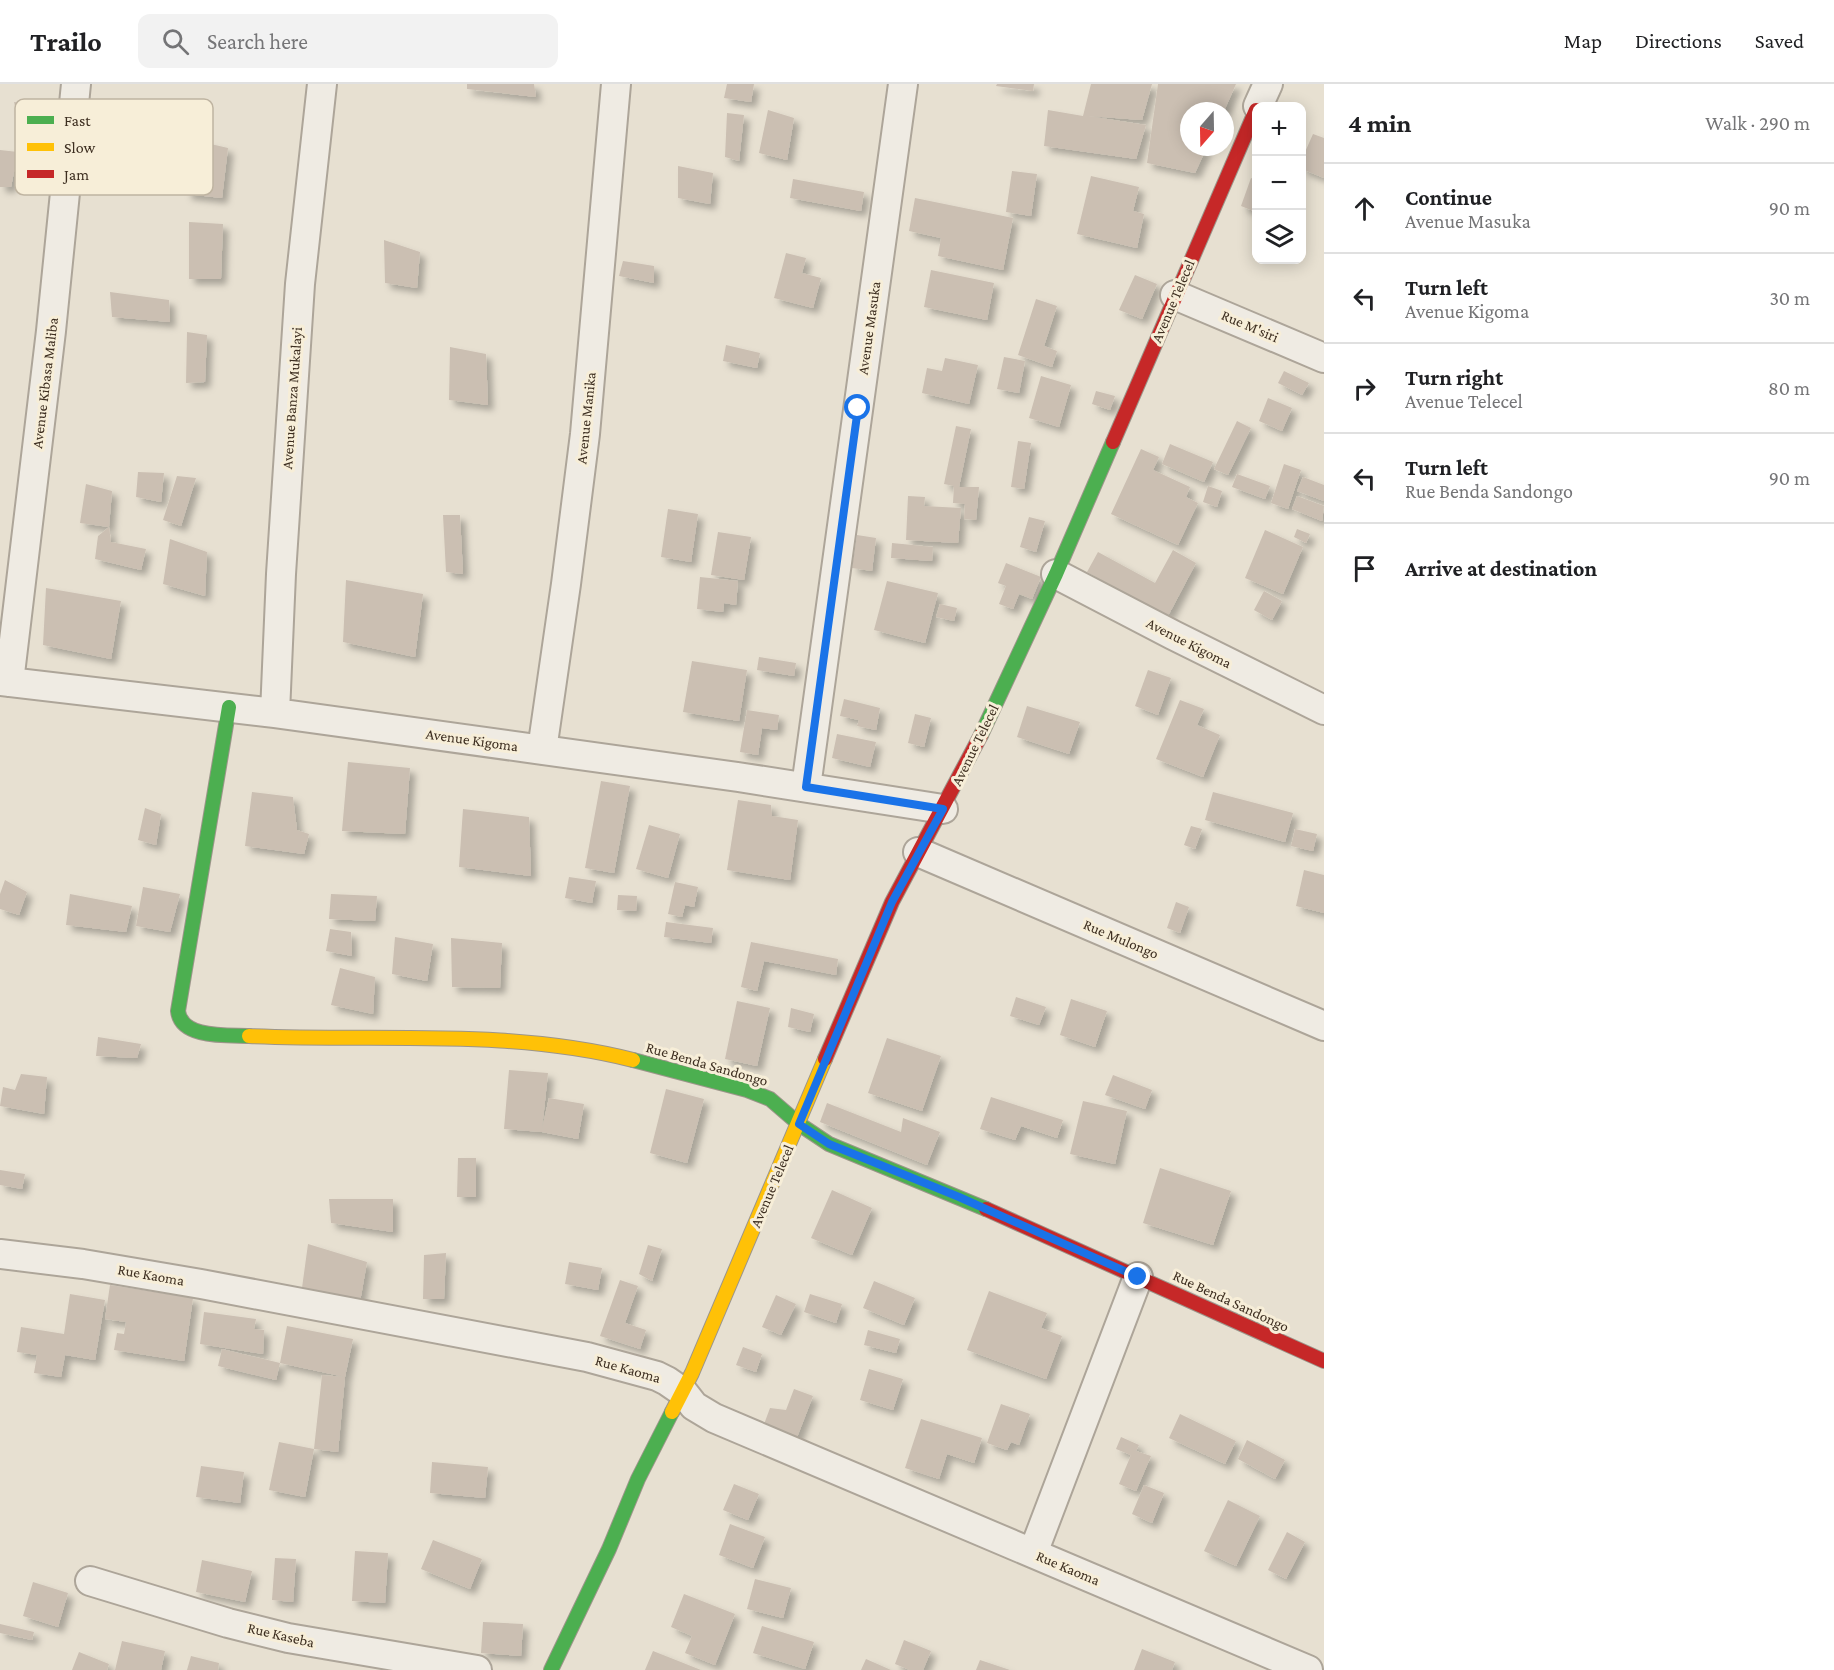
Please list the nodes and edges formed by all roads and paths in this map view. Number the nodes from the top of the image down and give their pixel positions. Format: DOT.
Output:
graph roads {
  1 [pos="76,84"];
  2 [pos="322,84"];
  3 [pos="616,84"];
  4 [pos="903,84"];
  5 [pos="1268,84"];
  6 [pos="74,99"];
  7 [pos="1260,102"];
  8 [pos="1252,119"];
  9 [pos="65,195"];
  10 [pos="1175,295"];
  11 [pos="1324,358"];
  12 [pos="1056,574"];
  13 [pos="5,682"];
  14 [pos="229,707"];
  15 [pos="1324,710"];
  16 [pos="275,713"];
  17 [pos="542,750"];
  18 [pos="806,787"];
  19 [pos="943,809"];
  20 [pos="918,852"];
  21 [pos="1324,1026"];
  22 [pos="799,1124"];
  23 [pos="0,1254"];
  24 [pos="1138,1277"];
  25 [pos="1324,1361"];
  26 [pos="683,1392"];
  27 [pos="1033,1553"];
  28 [pos="90,1581"];
  29 [pos="477,1670"];
  30 [pos="551,1670"];
  31 [pos="1308,1670"];
  1 -- 6 [label="street, Avenue Kibasa Maliba"];
  2 -- 16 [label="street, Avenue Banza Mukalayi"];
  3 -- 17 [label="street, Avenue Manika"];
  4 -- 18 [label="street, Avenue Masuka"];
  5 -- 7 [label="street, Avenue Telecel"];
  8 -- 10 [label="street, Avenue Telecel"];
  9 -- 13 [label="street, Avenue Kibasa Maliba"];
  10 -- 11 [label="street, Rue M'siri"];
  10 -- 12 [label="street, Avenue Telecel"];
  12 -- 15 [label="street, Avenue Kigoma"];
  12 -- 19 [label="street, Avenue Telecel"];
  13 -- 14 [label="street, Avenue Kigoma"];
  14 -- 16 [label="street, Avenue Kigoma"];
  14 -- 22 [label="street, Rue Benda Sandongo"];
  16 -- 17 [label="street, Avenue Kigoma"];
  17 -- 18 [label="street, Avenue Kigoma"];
  18 -- 19 [label="street, Avenue Kigoma"];
  19 -- 20 [label="street, Avenue Telecel"];
  20 -- 21 [label="street, Rue Mulongo"];
  20 -- 22 [label="street, Avenue Telecel"];
  22 -- 24 [label="street, Rue Benda Sandongo"];
  22 -- 26 [label="street, Avenue Telecel"];
  23 -- 26 [label="street, Rue Kaoma"];
  24 -- 25 [label="street, Rue Benda Sandongo"];
  24 -- 27 [label="street"];
  26 -- 27 [label="street, Rue Kaoma"];
  26 -- 30 [label="street, Avenue Telecel"];
  27 -- 31 [label="street, Rue Kaoma"];
  28 -- 29 [label="street, Rue Kaseba"];
}
